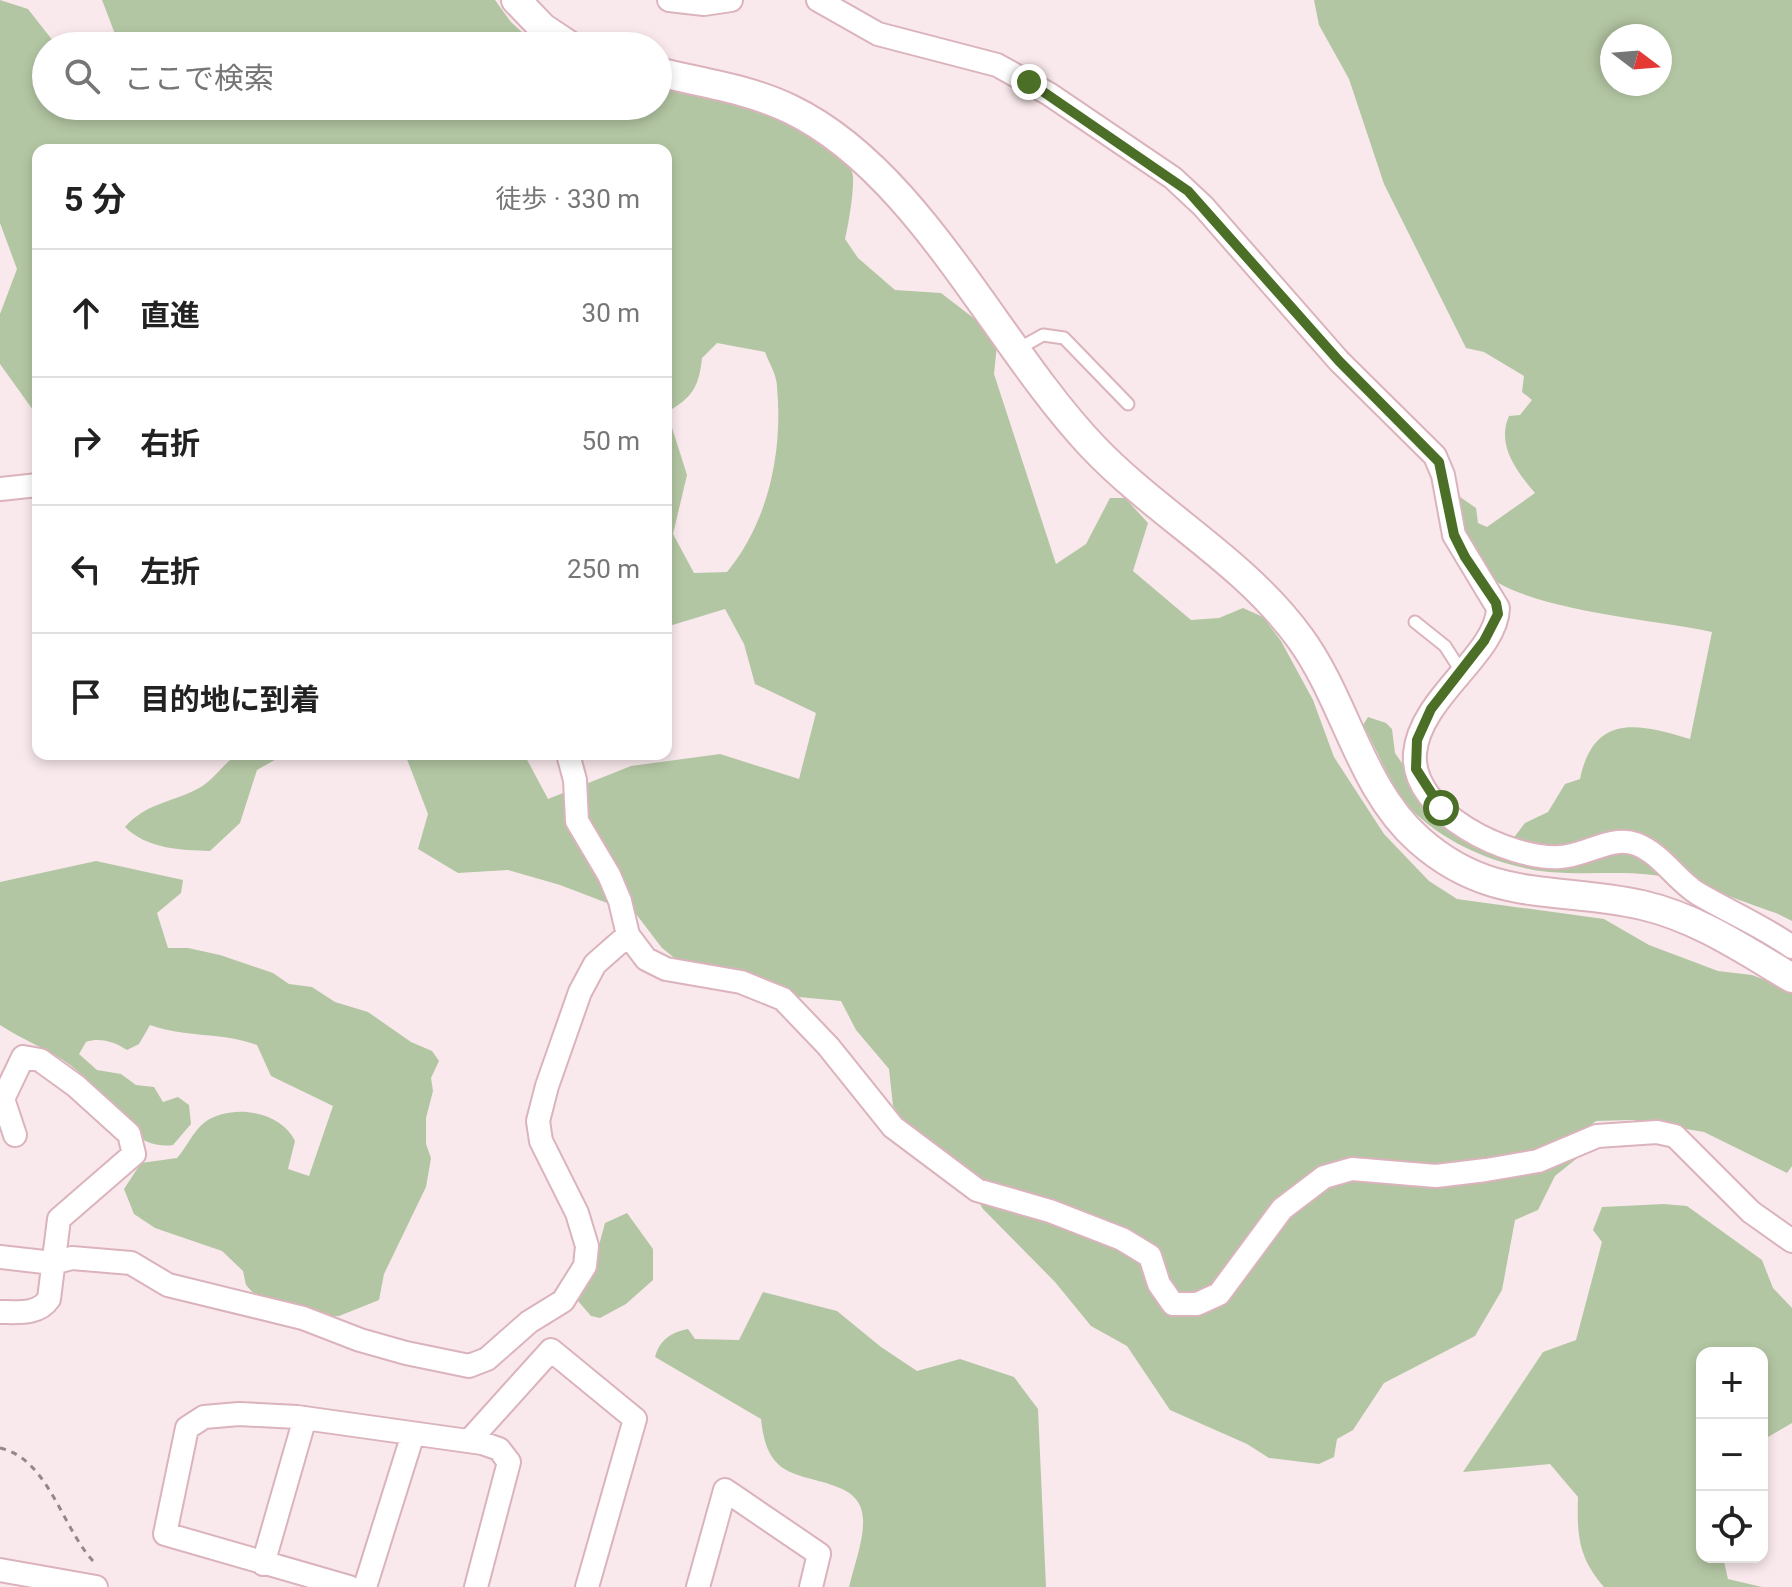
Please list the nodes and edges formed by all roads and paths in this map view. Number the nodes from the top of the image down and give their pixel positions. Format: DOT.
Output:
graph roads {
  1 [pos="516,0"];
  2 [pos="669,0"];
  3 [pos="731,0"];
  4 [pos="818,0"];
  5 [pos="549,32"];
  6 [pos="672,76"];
  7 [pos="1015,351"];
  8 [pos="1128,404"];
  9 [pos="32,486"];
  10 [pos="0,489"];
  11 [pos="1415,622"];
  12 [pos="1461,671"];
  13 [pos="570,760"];
  14 [pos="628,935"];
  15 [pos="1792,947"];
  16 [pos="1792,978"];
  17 [pos="15,1135"];
  18 [pos="1792,1241"];
  19 [pos="0,1257"];
  20 [pos="53,1263"];
  21 [pos="0,1312"];
  22 [pos="305,1418"];
  23 [pos="413,1434"];
  24 [pos="469,1441"];
  25 [pos="0,1448"];
  26 [pos="263,1564"];
  27 [pos="9,1576"];
  28 [pos="101,1580"];
  29 [pos="349,1587"];
  30 [pos="365,1587"];
  31 [pos="476,1587"];
  32 [pos="587,1587"];
  33 [pos="698,1587"];
  34 [pos="811,1587"];
  1 -- 5 [label="street"];
  2 -- 3 [label="street"];
  4 -- 12 [label="street"];
  6 -- 7 [label="street"];
  7 -- 8 [label="lane"];
  7 -- 16 [label="street"];
  9 -- 10 [label="street"];
  11 -- 12 [label="lane"];
  12 -- 15 [label="street"];
  13 -- 14 [label="street"];
  14 -- 18 [label="street"];
  14 -- 20 [label="street"];
  17 -- 20 [label="street"];
  19 -- 20 [label="street"];
  20 -- 21 [label="street"];
  22 -- 23 [label="street"];
  22 -- 26 [label="street"];
  22 -- 26 [label="street"];
  23 -- 24 [label="street"];
  23 -- 30 [label="street"];
  24 -- 31 [label="street"];
  24 -- 32 [label="street"];
  25 -- 28 [label="path"];
  26 -- 29 [label="street"];
  27 -- 28 [label="street"];
  33 -- 34 [label="street"];
}
